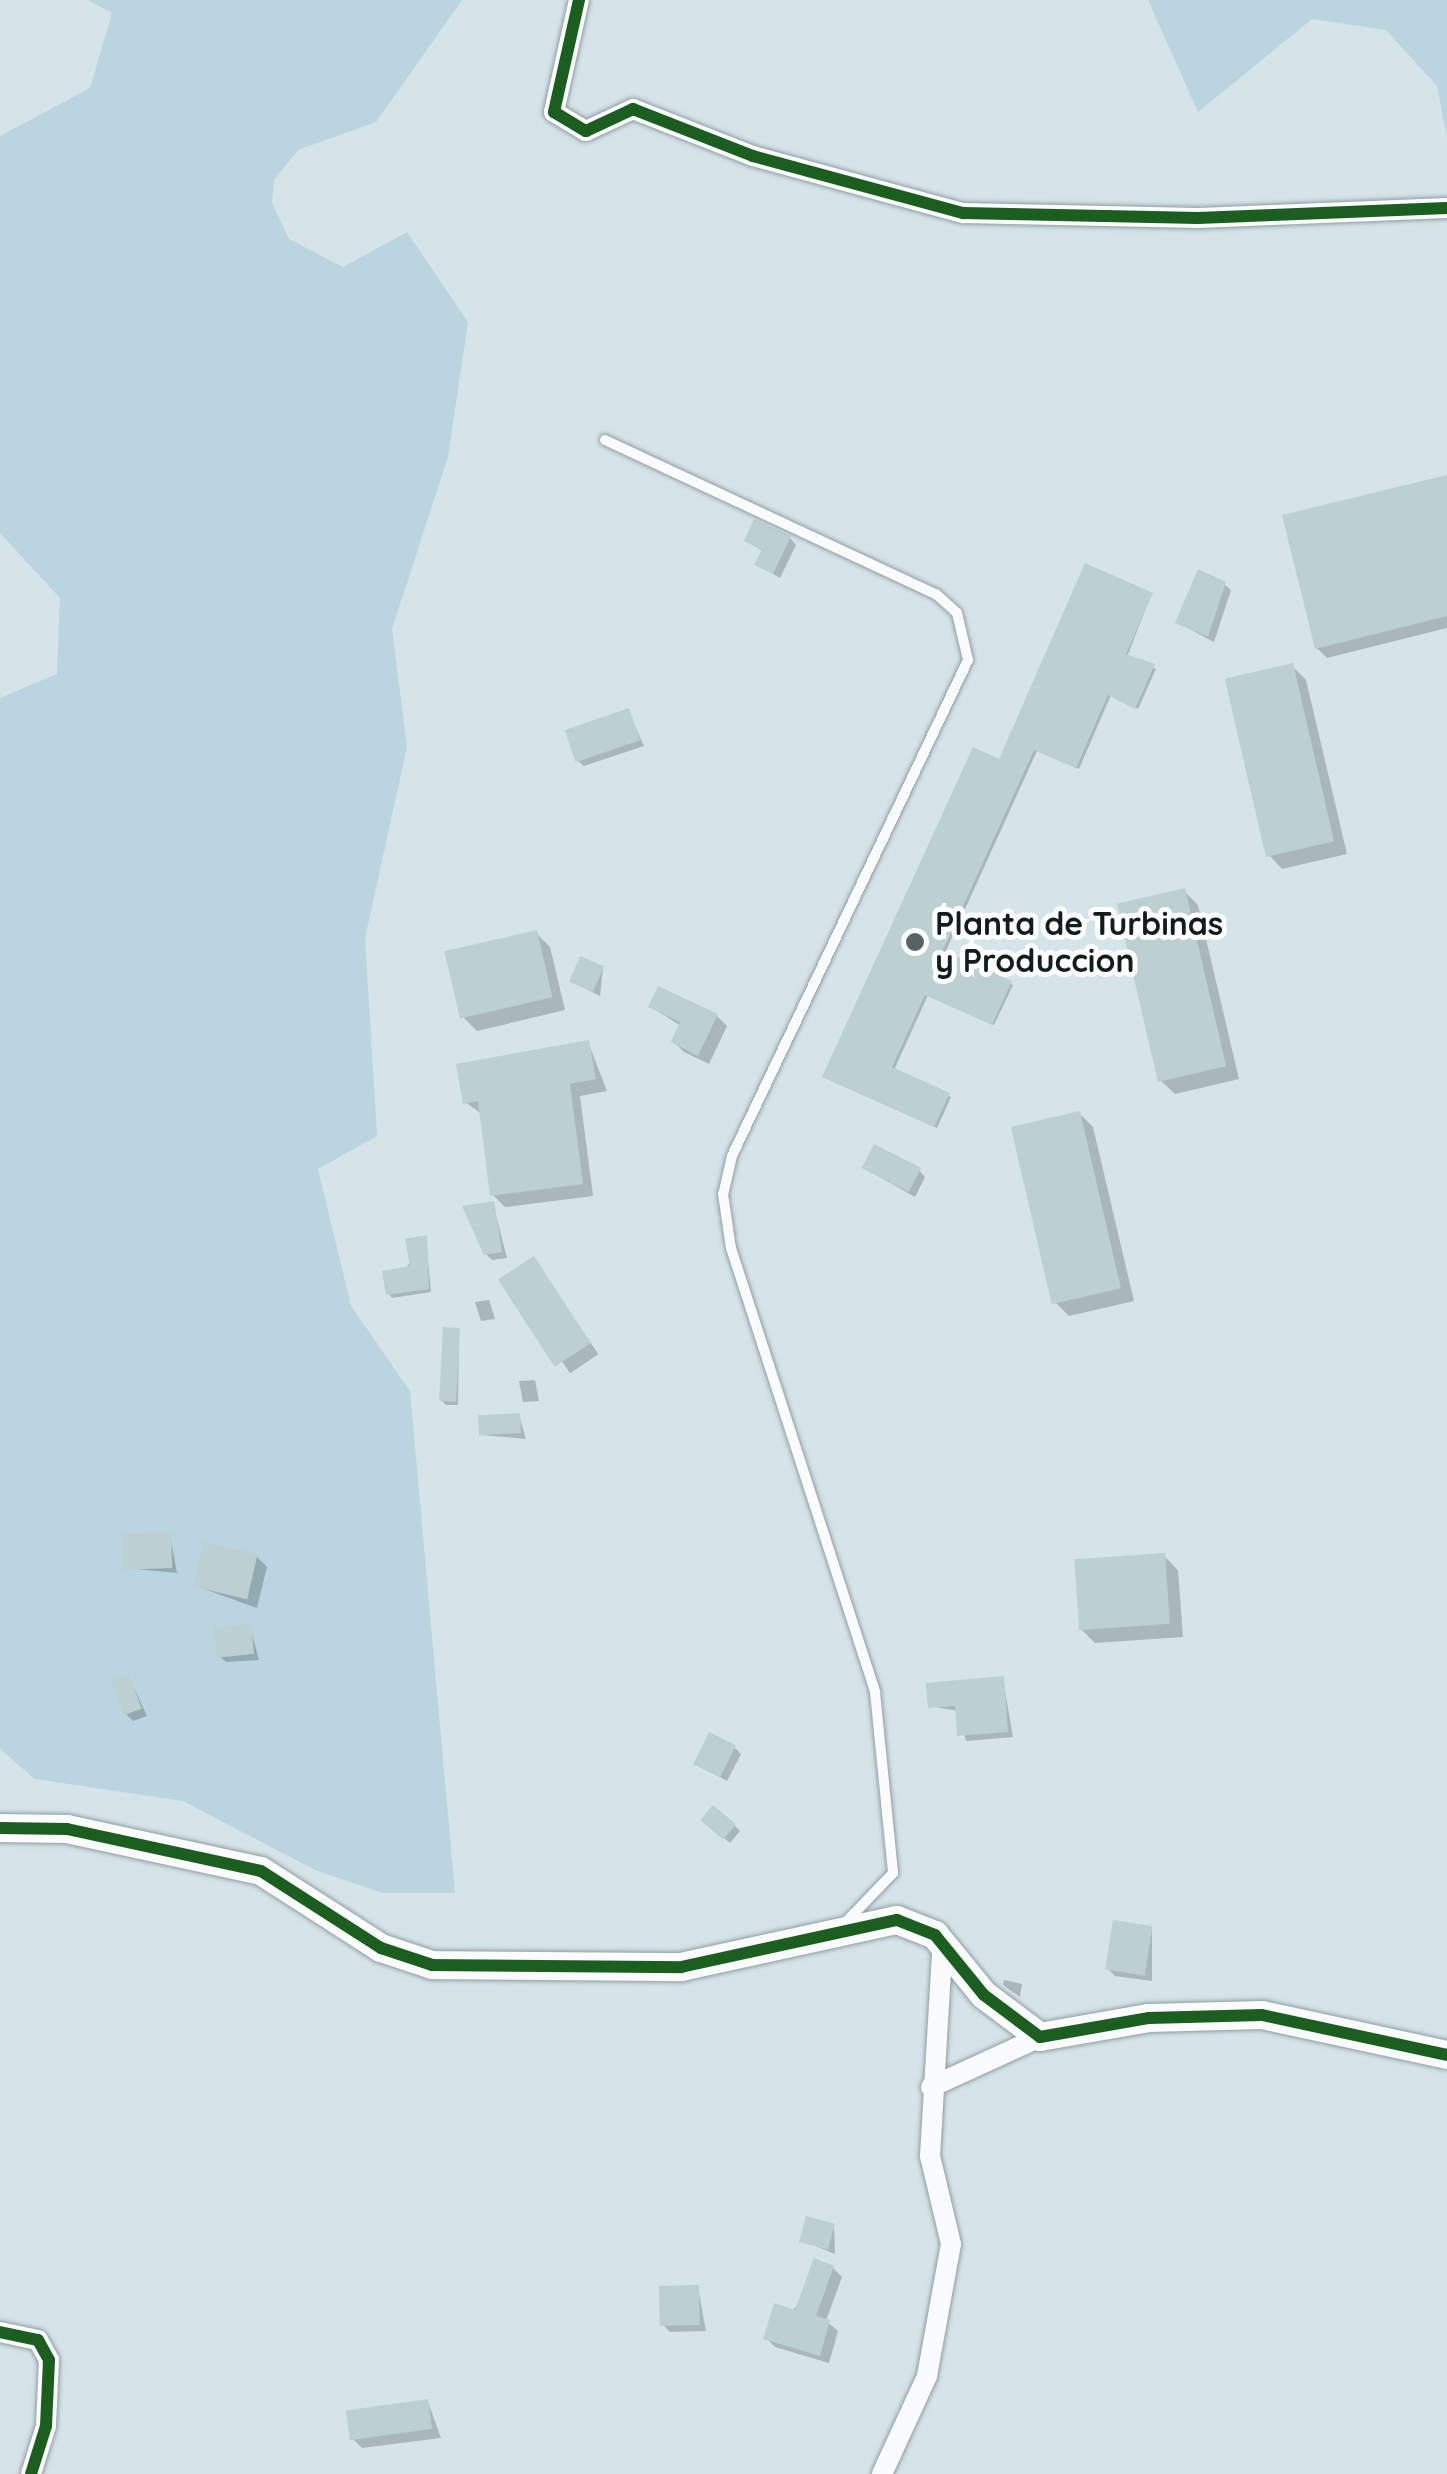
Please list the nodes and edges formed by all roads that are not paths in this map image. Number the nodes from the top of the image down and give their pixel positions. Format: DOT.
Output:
graph roads {
  1 [pos="580,0"];
  2 [pos="1447,208"];
  3 [pos="604,440"];
  4 [pos="0,1828"];
  5 [pos="842,1926"];
  6 [pos="942,1953"];
  7 [pos="1040,2037"];
  8 [pos="1447,2056"];
  9 [pos="930,2088"];
  10 [pos="0,2332"];
  11 [pos="31,2474"];
  12 [pos="882,2474"];
  1 -- 2 [label="street"];
  3 -- 5 [label="lane"];
  4 -- 5 [label="street"];
  5 -- 6 [label="street"];
  6 -- 7 [label="street"];
  6 -- 9 [label="street"];
  7 -- 8 [label="street"];
  7 -- 9 [label="street"];
  9 -- 12 [label="street"];
  10 -- 11 [label="street"];
}
